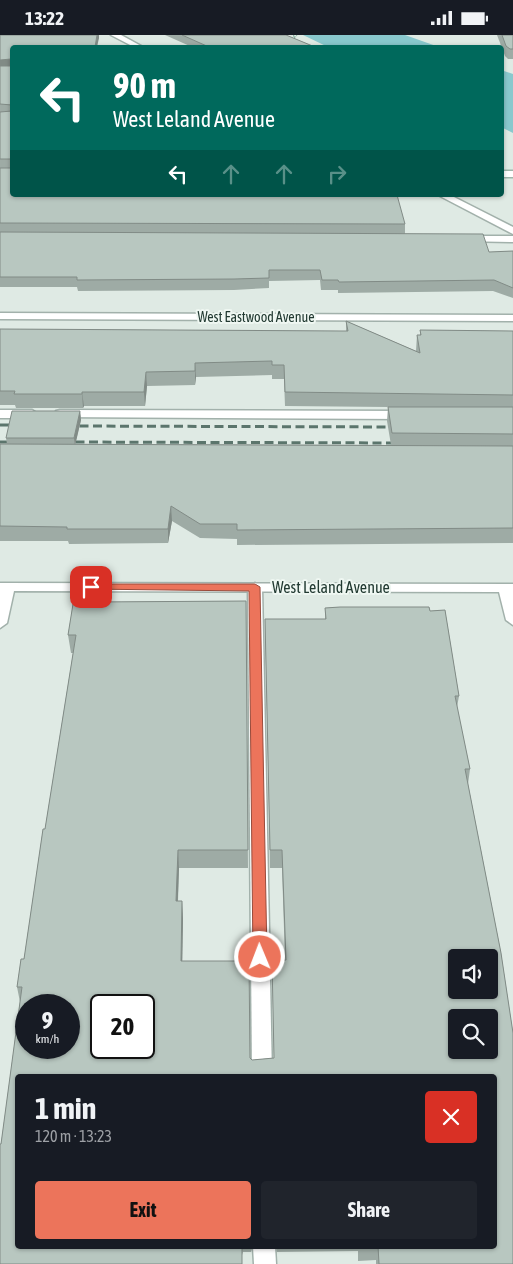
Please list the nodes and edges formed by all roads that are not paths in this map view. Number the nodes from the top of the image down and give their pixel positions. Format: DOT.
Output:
graph roads {
  1 [pos="115,35"];
  2 [pos="135,45"];
  3 [pos="447,197"];
  4 [pos="513,231"];
  5 [pos="452,239"];
  6 [pos="513,239"];
  7 [pos="0,316"];
  8 [pos="513,317"];
  9 [pos="0,414"];
  10 [pos="424,415"];
  11 [pos="4,587"];
  12 [pos="255,587"];
  13 [pos="509,588"];
  14 [pos="513,620"];
  15 [pos="0,623"];
  16 [pos="262,1074"];
  17 [pos="264,1249"];
  18 [pos="265,1264"];
  1 -- 2 [label="street"];
  3 -- 4 [label="street"];
  5 -- 6 [label="street"];
  7 -- 8 [label="street, West Eastwood Avenue"];
  9 -- 10 [label="street"];
  11 -- 12 [label="street, West Leland Avenue"];
  11 -- 15 [label="street"];
  12 -- 13 [label="street, West Leland Avenue"];
  12 -- 16 [label="street"];
  13 -- 14 [label="street"];
  17 -- 18 [label="street"];
}
